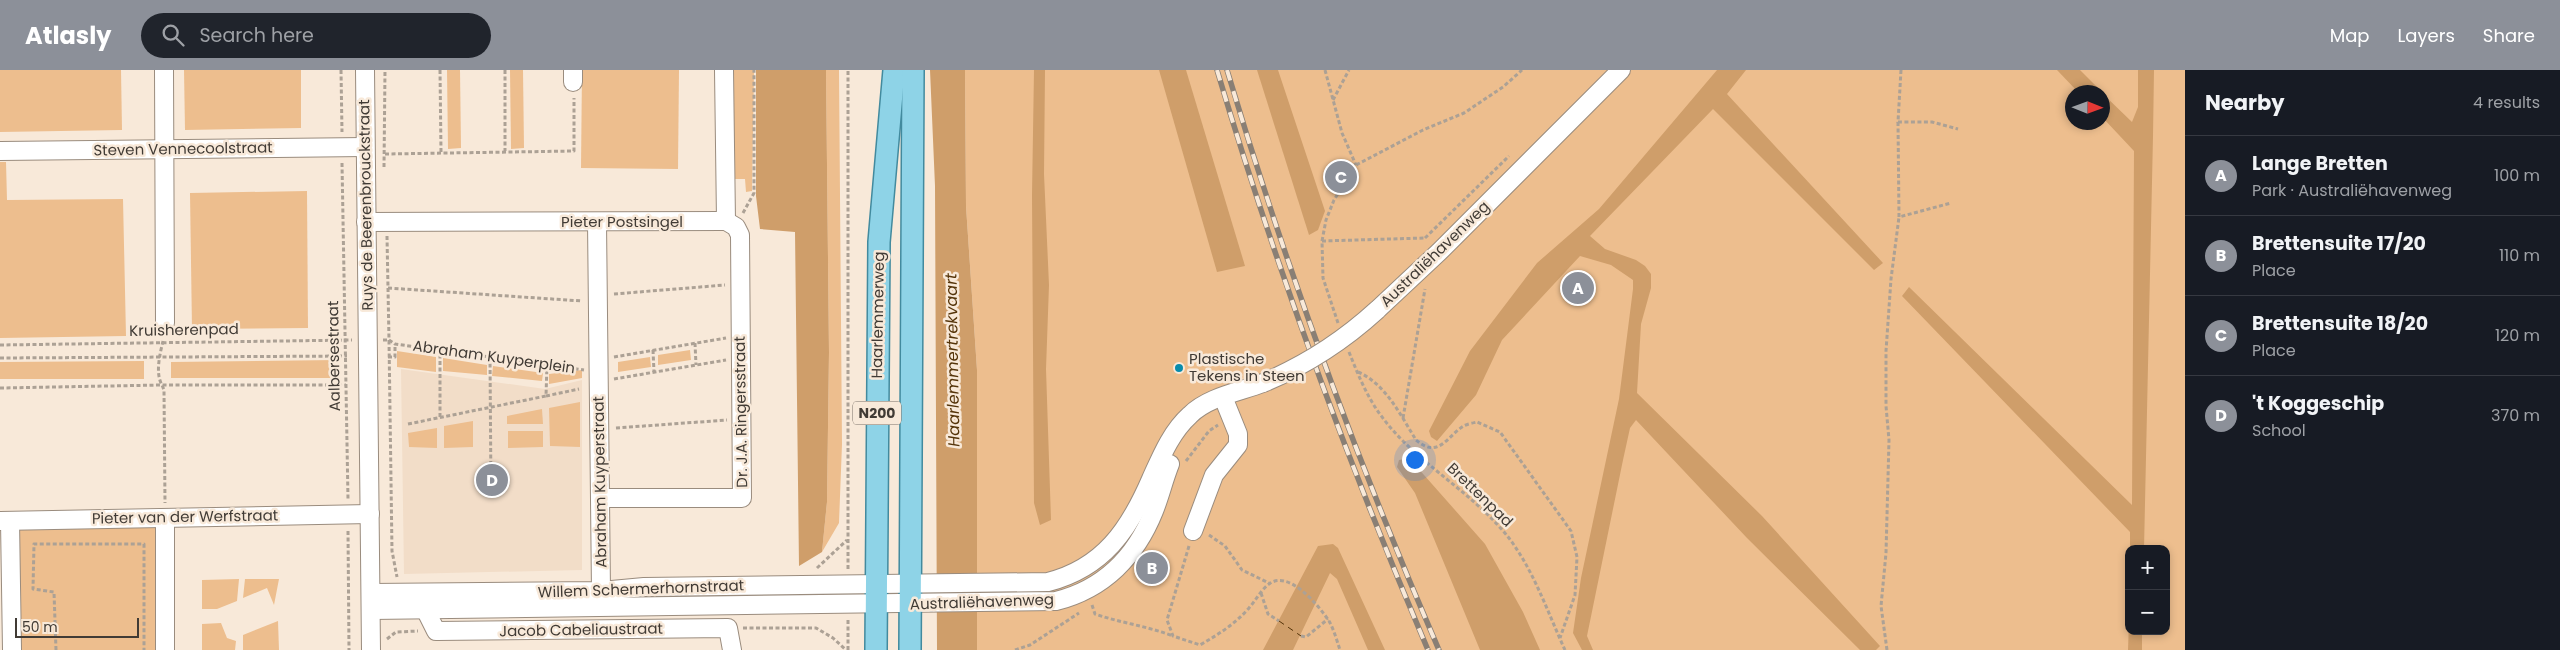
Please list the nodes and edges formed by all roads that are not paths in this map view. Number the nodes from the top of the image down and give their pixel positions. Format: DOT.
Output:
graph roads {
  1 [pos="164,70"];
  2 [pos="365,70"];
  3 [pos="724,70"];
  4 [pos="894,70"];
  5 [pos="913,70"];
  6 [pos="1621,70"];
  7 [pos="365,147"];
  8 [pos="165,149"];
  9 [pos="0,151"];
  10 [pos="366,222"];
  11 [pos="597,222"];
  12 [pos="731,224"];
  13 [pos="165,323"];
  14 [pos="1222,398"];
  15 [pos="601,498"];
  16 [pos="370,514"];
  17 [pos="165,518"];
  18 [pos="5,521"];
  19 [pos="1194,528"];
  20 [pos="601,591"];
  21 [pos="876,594"];
  22 [pos="920,594"];
  23 [pos="371,601"];
  24 [pos="426,601"];
  25 [pos="371,645"];
  26 [pos="12,650"];
  27 [pos="165,650"];
  28 [pos="732,650"];
  29 [pos="876,650"];
  30 [pos="910,650"];
  1 -- 8 [label="street"];
  2 -- 7 [label="street, Ruys de Beerenbrouckstraat"];
  3 -- 12 [label="street"];
  4 -- 21 [label="main road, Haarlemmerweg / N200"];
  5 -- 22 [label="main road, N200"];
  6 -- 14 [label="street, Australiëhavenweg, bridge"];
  7 -- 8 [label="street, Steven Vennecoolstraat"];
  7 -- 10 [label="street, Ruys de Beerenbrouckstraat"];
  8 -- 9 [label="street, Steven Vennecoolstraat"];
  8 -- 13 [label="street"];
  10 -- 11 [label="street, Pieter Postsingel"];
  10 -- 16 [label="street, Ruys de Beerenbrouckstraat"];
  11 -- 12 [label="street, Pieter Postsingel"];
  11 -- 15 [label="street, Abraham Kuyperstraat"];
  12 -- 15 [label="street, Dr. J.A. Ringersstraat"];
  14 -- 19 [label="street"];
  14 -- 22 [label="street, Australiëhavenweg"];
  14 -- 22 [label="street, Australiëhavenweg"];
  15 -- 20 [label="street, Abraham Kuyperstraat"];
  16 -- 17 [label="street, Pieter van der Werfstraat"];
  16 -- 23 [label="street"];
  17 -- 18 [label="street, Pieter van der Werfstraat"];
  17 -- 27 [label="street"];
  18 -- 26 [label="street"];
  20 -- 21 [label="street, Willem Schermerhornstraat"];
  20 -- 24 [label="street, Willem Schermerhornstraat"];
  21 -- 22 [label="street, Willem Schermerhornstraat"];
  21 -- 24 [label="street, Willem Schermerhornstraat"];
  21 -- 29 [label="main road, Haarlemmerweg / N200"];
  22 -- 30 [label="main road, N200"];
  23 -- 24 [label="street, Willem Schermerhornstraat"];
  23 -- 25 [label="street"];
  24 -- 28 [label="street, Jacob Cabeliaustraat"];
}
